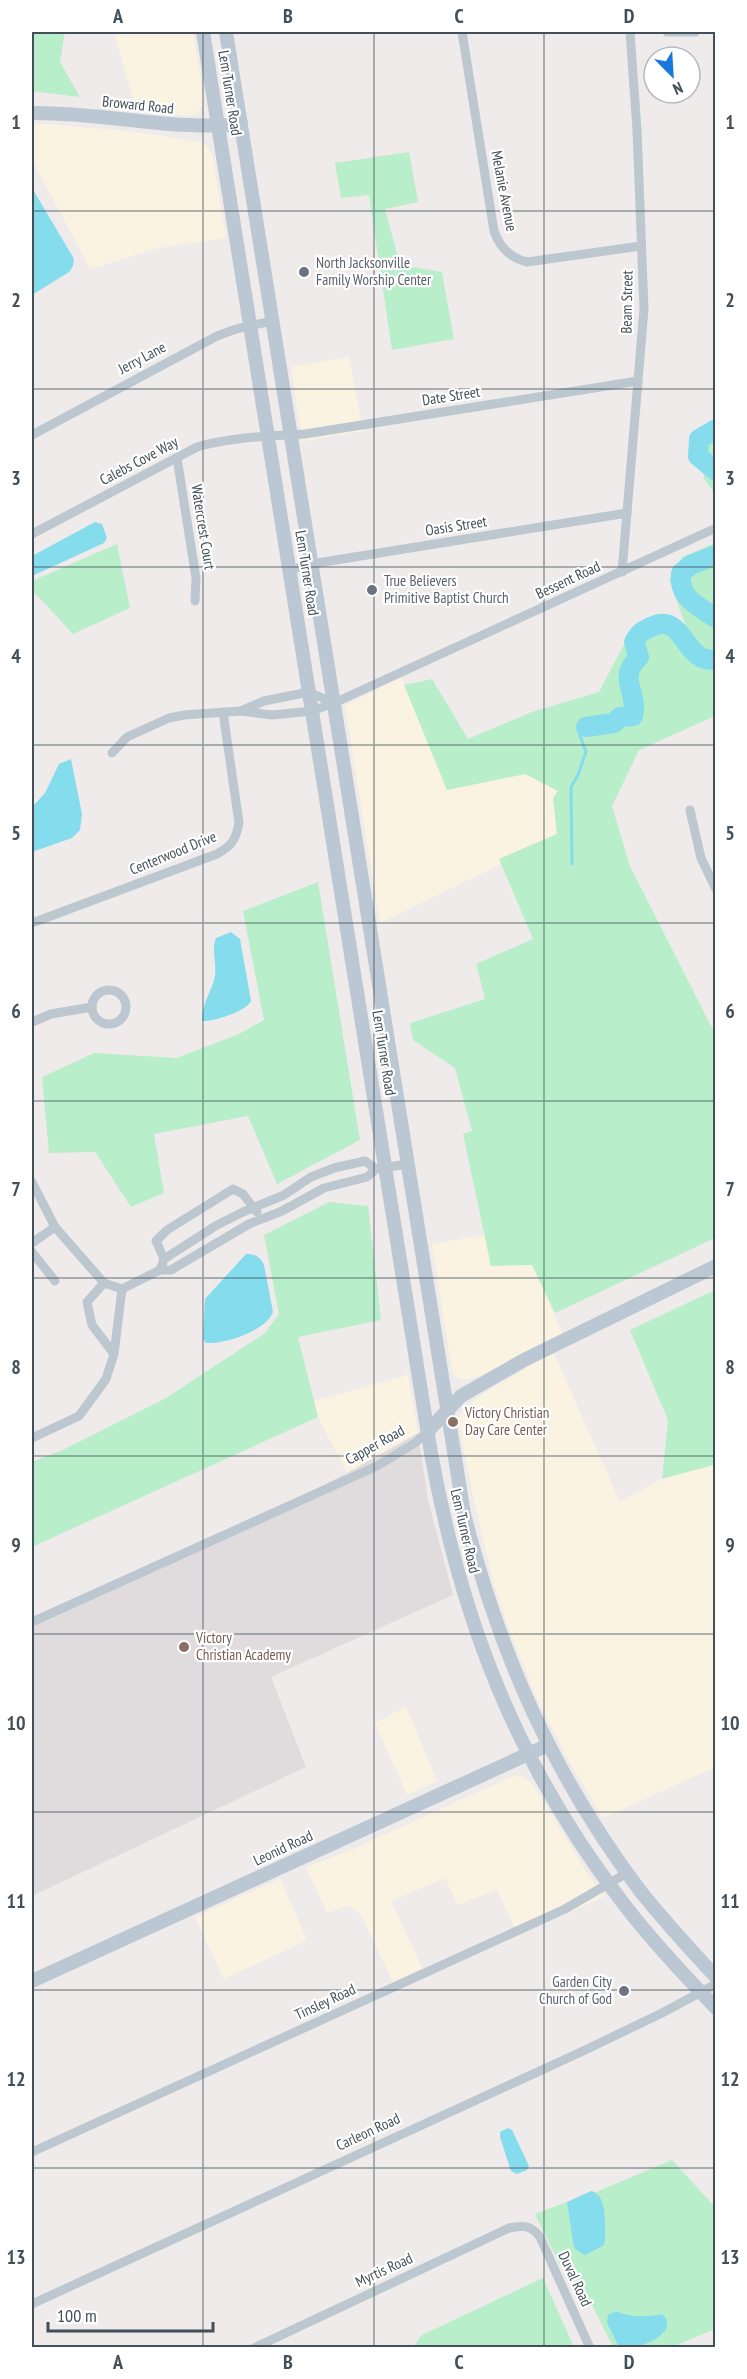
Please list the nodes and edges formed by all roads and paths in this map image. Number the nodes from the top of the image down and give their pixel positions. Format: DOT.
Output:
graph roads {
  1 [pos="203,32"];
  2 [pos="226,32"];
  3 [pos="462,32"];
  4 [pos="630,32"];
  5 [pos="667,32"];
  6 [pos="694,32"];
  7 [pos="32,113"];
  8 [pos="241,124"];
  9 [pos="218,127"];
  10 [pos="642,246"];
  11 [pos="272,321"];
  12 [pos="251,326"];
  13 [pos="638,381"];
  14 [pos="32,435"];
  15 [pos="291,435"];
  16 [pos="268,436"];
  17 [pos="177,458"];
  18 [pos="627,513"];
  19 [pos="716,528"];
  20 [pos="32,534"];
  21 [pos="311,564"];
  22 [pos="290,570"];
  23 [pos="622,572"];
  24 [pos="195,601"];
  25 [pos="309,692"];
  26 [pos="334,704"];
  27 [pos="241,711"];
  28 [pos="312,711"];
  29 [pos="223,712"];
  30 [pos="112,753"];
  31 [pos="690,810"];
  32 [pos="716,889"];
  33 [pos="32,923"];
  34 [pos="370,930"];
  35 [pos="348,934"];
  36 [pos="92,1007"];
  37 [pos="32,1022"];
  38 [pos="408,1164"];
  39 [pos="381,1168"];
  40 [pos="32,1182"];
  41 [pos="255,1207"];
  42 [pos="260,1219"];
  43 [pos="55,1227"];
  44 [pos="32,1243"];
  45 [pos="32,1252"];
  46 [pos="164,1259"];
  47 [pos="716,1266"];
  48 [pos="160,1270"];
  49 [pos="55,1281"];
  50 [pos="104,1283"];
  51 [pos="122,1289"];
  52 [pos="114,1354"];
  53 [pos="446,1412"];
  54 [pos="428,1431"];
  55 [pos="32,1438"];
  56 [pos="32,1622"];
  57 [pos="548,1745"];
  58 [pos="527,1754"];
  59 [pos="627,1873"];
  60 [pos="608,1884"];
  61 [pos="716,1977"];
  62 [pos="32,1981"];
  63 [pos="716,1984"];
  64 [pos="701,1993"];
  65 [pos="716,2008"];
  66 [pos="32,2152"];
  67 [pos="528,2227"];
  68 [pos="32,2304"];
  69 [pos="254,2348"];
  70 [pos="590,2348"];
  1 -- 9 [label="main road, Lem Turner Road"];
  2 -- 8 [label="main road, Lem Turner Road"];
  3 -- 10 [label="street, Melanie Avenue"];
  4 -- 10 [label="street, Beam Street"];
  5 -- 6 [label="street"];
  7 -- 9 [label="main road, Broward Road"];
  8 -- 9 [label="main road, Broward Road"];
  8 -- 11 [label="main road, Lem Turner Road"];
  9 -- 12 [label="main road, Lem Turner Road"];
  10 -- 13 [label="street, Beam Street"];
  11 -- 12 [label="street, Jerry Lane"];
  11 -- 15 [label="main road, Lem Turner Road"];
  12 -- 14 [label="street, Jerry Lane"];
  12 -- 16 [label="main road, Lem Turner Road"];
  13 -- 15 [label="street, Date Street"];
  13 -- 18 [label="street, Beam Street"];
  15 -- 16 [label="street, Date Street"];
  15 -- 21 [label="main road, Lem Turner Road"];
  16 -- 17 [label="street, Calebs Cove Way"];
  16 -- 22 [label="main road, Lem Turner Road"];
  17 -- 20 [label="street, Calebs Cove Way"];
  17 -- 24 [label="street, Watercrest Court"];
  18 -- 21 [label="street, Oasis Street"];
  18 -- 23 [label="street, Beam Street"];
  19 -- 23 [label="street, Bessent Road"];
  21 -- 22 [label="street, Oasis Street"];
  21 -- 26 [label="main road, Lem Turner Road"];
  22 -- 25 [label="main road, Lem Turner Road"];
  23 -- 26 [label="street, Bessent Road"];
  25 -- 26 [label="street"];
  25 -- 27 [label="street, Bessent Road"];
  25 -- 28 [label="main road, Lem Turner Road"];
  26 -- 28 [label="street, Bessent Road"];
  26 -- 34 [label="main road, Lem Turner Road"];
  27 -- 28 [label="street, Bessent Road"];
  27 -- 29 [label="street, Bessent Road"];
  28 -- 35 [label="main road, Lem Turner Road"];
  29 -- 30 [label="street, Bessent Road"];
  29 -- 33 [label="street, Centerwood Drive"];
  31 -- 32 [label="street"];
  34 -- 35 [label="main road"];
  34 -- 38 [label="main road, Lem Turner Road"];
  35 -- 39 [label="main road, Lem Turner Road"];
  36 -- 37 [label="street"];
  38 -- 39 [label="street"];
  38 -- 53 [label="main road, Lem Turner Road"];
  39 -- 41 [label="street"];
  39 -- 42 [label="street"];
  39 -- 54 [label="main road, Lem Turner Road"];
  40 -- 43 [label="street"];
  41 -- 42 [label="street"];
  41 -- 46 [label="street"];
  41 -- 46 [label="street"];
  42 -- 48 [label="street"];
  43 -- 44 [label="street"];
  43 -- 50 [label="street"];
  45 -- 49 [label="street"];
  46 -- 48 [label="street"];
  47 -- 53 [label="main road, Capper Road"];
  48 -- 51 [label="street"];
  50 -- 51 [label="street"];
  50 -- 52 [label="street"];
  51 -- 52 [label="street"];
  52 -- 55 [label="street"];
  53 -- 54 [label="main road, Capper Road"];
  53 -- 57 [label="main road, Lem Turner Road"];
  54 -- 56 [label="street, Capper Road"];
  54 -- 58 [label="main road, Lem Turner Road"];
  57 -- 58 [label="main road, Leonid Road"];
  57 -- 59 [label="main road, Lem Turner Road"];
  58 -- 60 [label="main road, Lem Turner Road"];
  58 -- 62 [label="main road, Leonid Road"];
  59 -- 60 [label="street, Tinsley Road"];
  59 -- 61 [label="main road, Lem Turner Road"];
  60 -- 64 [label="main road, Lem Turner Road"];
  60 -- 66 [label="street, Tinsley Road"];
  63 -- 64 [label="street, Carleon Road"];
  64 -- 65 [label="main road, Lem Turner Road"];
  64 -- 68 [label="street, Carleon Road"];
  67 -- 69 [label="street, Myrtis Road"];
  67 -- 70 [label="street, Duval Road"];
}
